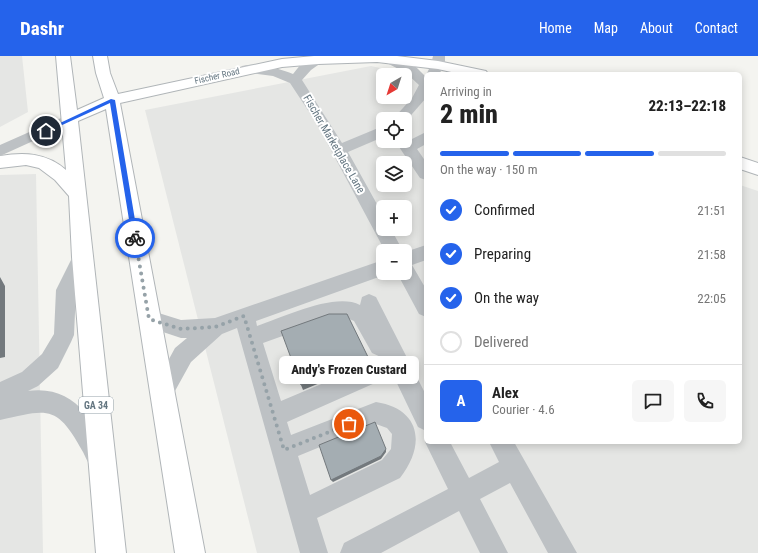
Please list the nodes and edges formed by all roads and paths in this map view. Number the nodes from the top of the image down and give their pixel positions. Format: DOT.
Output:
graph roads {
  1 [pos="63,56"];
  2 [pos="100,56"];
  3 [pos="385,58"];
  4 [pos="318,60"];
  5 [pos="436,65"];
  6 [pos="247,69"];
  7 [pos="471,72"];
  8 [pos="295,80"];
  9 [pos="424,82"];
  10 [pos="424,88"];
  11 [pos="112,100"];
  12 [pos="407,112"];
  13 [pos="70,118"];
  14 [pos="376,134"];
  15 [pos="424,138"];
  16 [pos="412,142"];
  17 [pos="409,148"];
  18 [pos="338,150"];
  19 [pos="0,151"];
  20 [pos="0,162"];
  21 [pos="742,164"];
  22 [pos="758,168"];
  23 [pos="424,171"];
  24 [pos="78,195"];
  25 [pos="390,244"];
  26 [pos="424,253"];
  27 [pos="82,257"];
  28 [pos="412,257"];
  29 [pos="376,270"];
  30 [pos="411,280"];
  31 [pos="369,303"];
  32 [pos="424,304"];
  33 [pos="244,316"];
  34 [pos="149,319"];
  35 [pos="215,327"];
  36 [pos="251,338"];
  37 [pos="395,357"];
  38 [pos="162,392"];
  39 [pos="420,393"];
  40 [pos="0,394"];
  41 [pos="0,409"];
  42 [pos="424,411"];
  43 [pos="273,416"];
  44 [pos="424,421"];
  45 [pos="403,431"];
  46 [pos="438,444"];
  47 [pos="502,444"];
  48 [pos="284,450"];
  49 [pos="102,465"];
  50 [pos="515,467"];
  51 [pos="463,495"];
  52 [pos="302,512"];
  53 [pos="111,553"];
  54 [pos="190,553"];
  55 [pos="314,553"];
  56 [pos="354,553"];
  57 [pos="494,553"];
  58 [pos="563,553"];
  1 -- 13 [label="main road, GA 34"];
  2 -- 11 [label="main road"];
  3 -- 4 [label="main road, Fischer Road"];
  3 -- 5 [label="main road, Fischer Road"];
  3 -- 9 [label="street"];
  4 -- 6 [label="main road, Fischer Road"];
  4 -- 8 [label="street"];
  5 -- 7 [label="main road, Fischer Road"];
  6 -- 8 [label="street"];
  6 -- 11 [label="main road, Fischer Road"];
  8 -- 18 [label="street, Fischer Marketplace Lane"];
  10 -- 12 [label="street"];
  11 -- 13 [label="main road, Fischer Road"];
  11 -- 34 [label="main road"];
  13 -- 19 [label="street, Fischer Road"];
  13 -- 24 [label="main road, GA 34"];
  14 -- 18 [label="street"];
  15 -- 16 [label="street"];
  17 -- 23 [label="street"];
  18 -- 25 [label="street, Fischer Marketplace Lane"];
  20 -- 24 [label="main road"];
  21 -- 22 [label="main road"];
  24 -- 27 [label="main road, GA 34"];
  26 -- 28 [label="street"];
  27 -- 40 [label="street"];
  27 -- 49 [label="main road, GA 34"];
  29 -- 33 [label="street"];
  30 -- 32 [label="street"];
  31 -- 37 [label="street"];
  33 -- 35 [label="street"];
  33 -- 36 [label="street"];
  34 -- 35 [label="street"];
  34 -- 38 [label="main road"];
  35 -- 38 [label="street"];
  36 -- 37 [label="street"];
  36 -- 43 [label="street"];
  37 -- 39 [label="street"];
  37 -- 43 [label="street"];
  38 -- 54 [label="main road"];
  39 -- 42 [label="street"];
  41 -- 49 [label="street"];
  43 -- 48 [label="street"];
  44 -- 45 [label="street"];
  45 -- 48 [label="street"];
  45 -- 52 [label="street"];
  46 -- 51 [label="street"];
  47 -- 50 [label="street"];
  48 -- 52 [label="street"];
  49 -- 53 [label="main road, GA 34"];
  50 -- 51 [label="street"];
  50 -- 58 [label="street"];
  51 -- 56 [label="street"];
  51 -- 57 [label="street"];
  52 -- 55 [label="street"];
}
